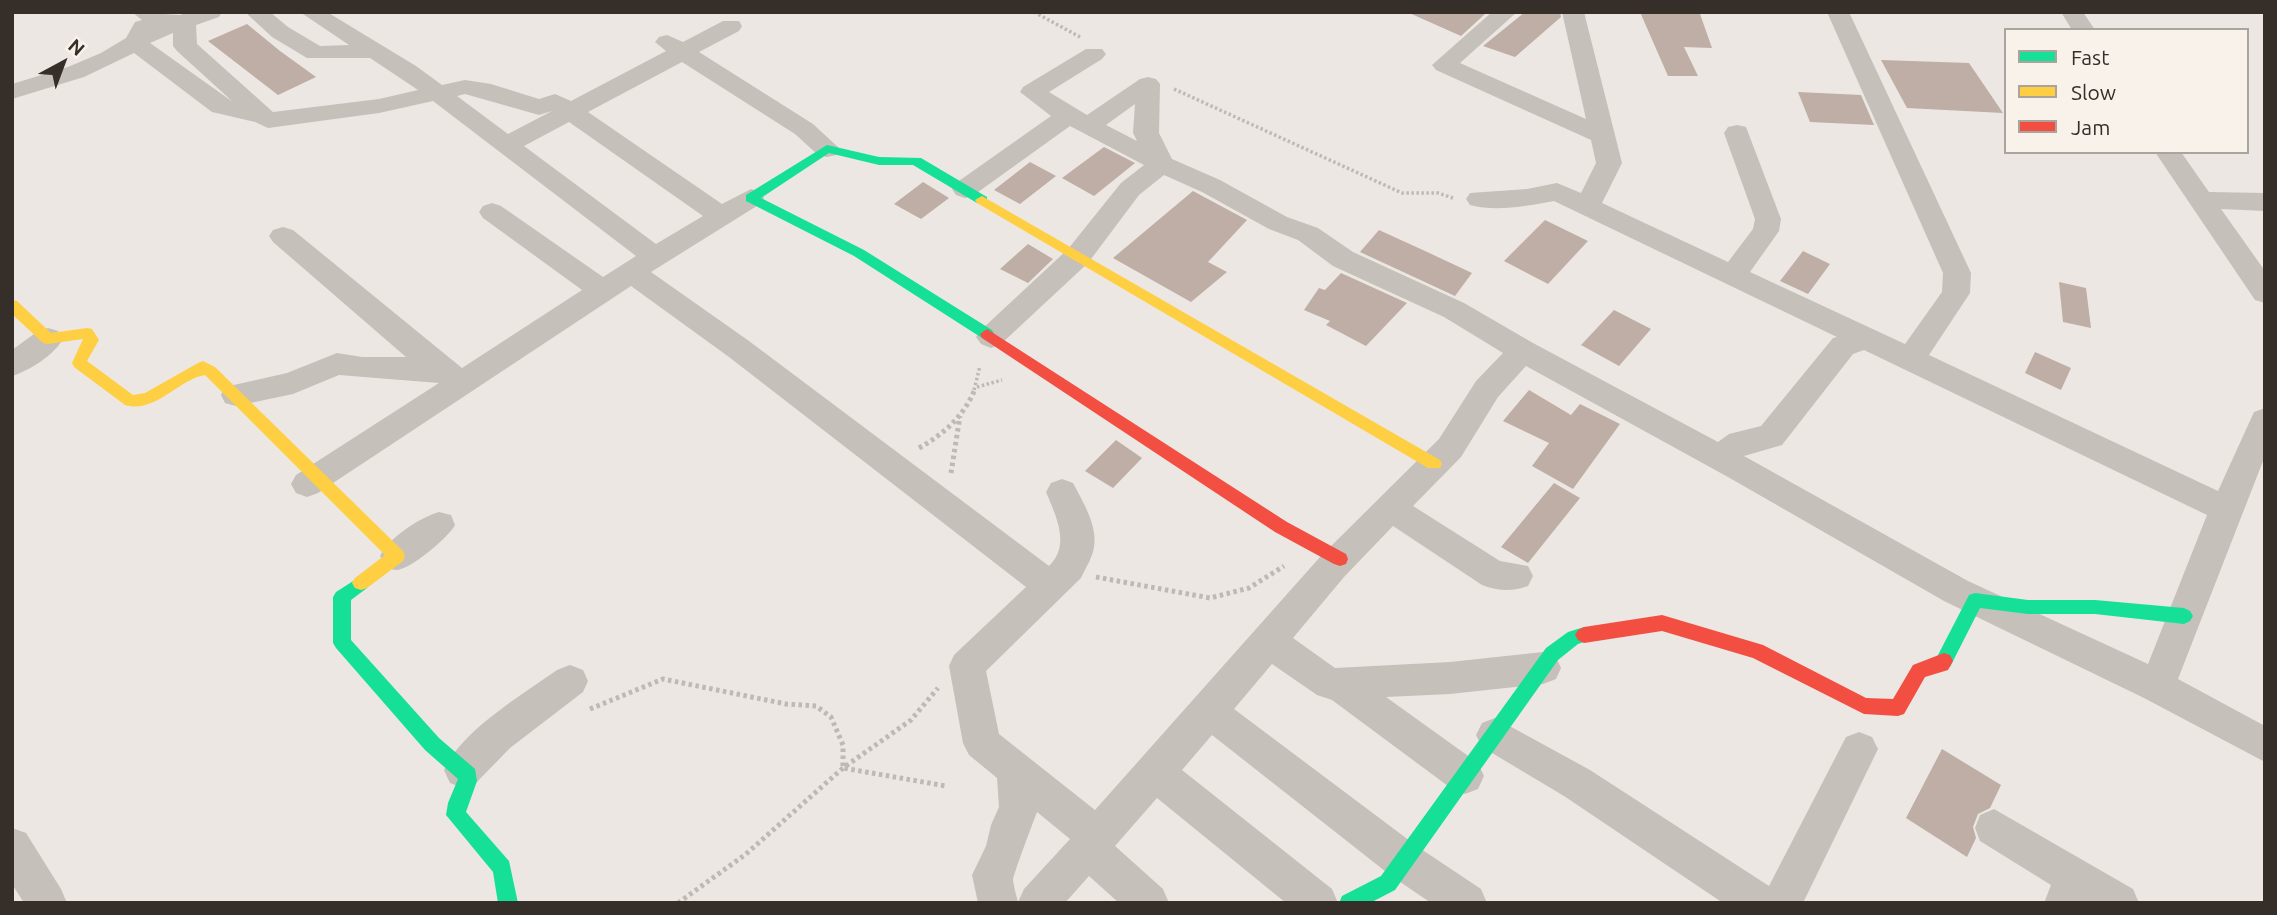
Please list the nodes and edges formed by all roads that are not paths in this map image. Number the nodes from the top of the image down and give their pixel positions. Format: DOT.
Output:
graph roads {
  1 [pos="211,12"];
  2 [pos="256,12"];
  3 [pos="311,12"];
  4 [pos="1506,12"];
  5 [pos="1573,12"];
  6 [pos="1838,12"];
  7 [pos="2072,12"];
  8 [pos="144,14"];
  9 [pos="185,23"];
  10 [pos="731,26"];
  11 [pos="2083,28"];
  12 [pos="135,43"];
  13 [pos="674,47"];
  14 [pos="374,51"];
  15 [pos="1094,54"];
  16 [pos="12,92"];
  17 [pos="436,93"];
  18 [pos="557,102"];
  19 [pos="264,116"];
  20 [pos="1079,120"];
  21 [pos="1737,133"];
  22 [pos="1602,135"];
  23 [pos="505,146"];
  24 [pos="827,149"];
  25 [pos="2169,154"];
  26 [pos="1162,164"];
  27 [pos="965,190"];
  28 [pos="751,198"];
  29 [pos="1479,199"];
  30 [pos="2200,200"];
  31 [pos="2265,202"];
  32 [pos="1587,206"];
  33 [pos="492,212"];
  34 [pos="722,216"];
  35 [pos="283,236"];
  36 [pos="1078,256"];
  37 [pos="643,264"];
  38 [pos="1733,275"];
  39 [pos="602,290"];
  40 [pos="2265,293"];
  41 [pos="12,305"];
  42 [pos="991,337"];
  43 [pos="1866,338"];
  44 [pos="48,339"];
  45 [pos="1523,351"];
  46 [pos="1911,359"];
  47 [pos="12,365"];
  48 [pos="453,377"];
  49 [pos="236,396"];
  50 [pos="2265,420"];
  51 [pos="1771,436"];
  52 [pos="1720,457"];
  53 [pos="1434,464"];
  54 [pos="313,480"];
  55 [pos="1770,485"];
  56 [pos="1062,492"];
  57 [pos="1391,508"];
  58 [pos="2226,509"];
  59 [pos="439,525"];
  60 [pos="397,556"];
  61 [pos="1340,559"];
  62 [pos="1516,576"];
  63 [pos="1059,577"];
  64 [pos="1975,600"];
  65 [pos="2185,616"];
  66 [pos="1269,640"];
  67 [pos="1543,667"];
  68 [pos="569,681"];
  69 [pos="1338,684"];
  70 [pos="2157,687"];
  71 [pos="1209,712"];
  72 [pos="1495,735"];
  73 [pos="2265,745"];
  74 [pos="1859,749"];
  75 [pos="1015,769"];
  76 [pos="463,770"];
  77 [pos="1155,772"];
  78 [pos="1465,776"];
  79 [pos="1994,828"];
  80 [pos="1092,843"];
  81 [pos="12,848"];
  82 [pos="1404,861"];
  83 [pos="2069,889"];
  84 [pos="1134,898"];
  85 [pos="47,903"];
  86 [pos="508,903"];
  87 [pos="998,903"];
  88 [pos="1038,903"];
  89 [pos="1318,903"];
  90 [pos="1349,903"];
  91 [pos="1466,903"];
  92 [pos="1759,903"];
  93 [pos="1782,903"];
  94 [pos="2119,903"];
  1 -- 9 [label="street"];
  2 -- 14 [label="street"];
  3 -- 14 [label="street"];
  4 -- 22 [label="street"];
  5 -- 22 [label="street"];
  6 -- 46 [label="street"];
  7 -- 11 [label="street"];
  8 -- 9 [label="street"];
  8 -- 12 [label="street"];
  9 -- 12 [label="street"];
  9 -- 19 [label="street"];
  10 -- 13 [label="street"];
  12 -- 16 [label="street"];
  12 -- 19 [label="street"];
  13 -- 18 [label="street"];
  13 -- 24 [label="street"];
  14 -- 17 [label="street"];
  15 -- 20 [label="street"];
  17 -- 18 [label="street"];
  17 -- 19 [label="street"];
  17 -- 23 [label="street"];
  18 -- 23 [label="street"];
  18 -- 34 [label="street"];
  20 -- 26 [label="street"];
  20 -- 26 [label="street"];
  20 -- 27 [label="street"];
  21 -- 38 [label="street"];
  22 -- 32 [label="street"];
  23 -- 37 [label="street"];
  24 -- 27 [label="street"];
  24 -- 28 [label="street"];
  25 -- 30 [label="street"];
  26 -- 36 [label="street"];
  26 -- 45 [label="street"];
  27 -- 36 [label="street"];
  28 -- 34 [label="street"];
  28 -- 42 [label="street"];
  29 -- 32 [label="street"];
  30 -- 31 [label="street"];
  30 -- 40 [label="street"];
  32 -- 38 [label="street"];
  33 -- 39 [label="street"];
  34 -- 37 [label="street"];
  35 -- 48 [label="street"];
  36 -- 42 [label="street"];
  36 -- 53 [label="street"];
  37 -- 39 [label="street"];
  37 -- 63 [label="street"];
  38 -- 43 [label="street"];
  39 -- 48 [label="street"];
  41 -- 44 [label="street"];
  42 -- 61 [label="street"];
  43 -- 46 [label="street"];
  43 -- 51 [label="street"];
  44 -- 47 [label="street"];
  44 -- 49 [label="street"];
  45 -- 52 [label="street"];
  45 -- 53 [label="street"];
  46 -- 58 [label="street"];
  48 -- 49 [label="street"];
  48 -- 54 [label="street"];
  49 -- 54 [label="street"];
  50 -- 58 [label="street"];
  51 -- 52 [label="street"];
  51 -- 55 [label="street"];
  52 -- 55 [label="street"];
  53 -- 57 [label="street"];
  54 -- 60 [label="street"];
  55 -- 64 [label="street"];
  56 -- 63 [label="street"];
  57 -- 61 [label="street"];
  57 -- 62 [label="street"];
  58 -- 65 [label="street"];
  59 -- 60 [label="street"];
  60 -- 76 [label="street"];
  61 -- 66 [label="street"];
  63 -- 75 [label="street"];
  64 -- 65 [label="street"];
  64 -- 67 [label="street"];
  64 -- 70 [label="street"];
  65 -- 70 [label="street"];
  66 -- 69 [label="street"];
  66 -- 71 [label="street"];
  67 -- 69 [label="street"];
  67 -- 72 [label="street"];
  68 -- 76 [label="street"];
  69 -- 78 [label="street"];
  70 -- 73 [label="street"];
  71 -- 77 [label="street"];
  71 -- 82 [label="street"];
  72 -- 78 [label="street"];
  72 -- 92 [label="street"];
  74 -- 93 [label="street"];
  75 -- 80 [label="street"];
  75 -- 87 [label="street"];
  76 -- 86 [label="street"];
  77 -- 80 [label="street"];
  77 -- 89 [label="street"];
  78 -- 82 [label="street"];
  79 -- 83 [label="street"];
  80 -- 84 [label="street"];
  80 -- 88 [label="street"];
  81 -- 85 [label="street"];
  82 -- 90 [label="street"];
  82 -- 91 [label="street"];
  83 -- 94 [label="street"];
}
